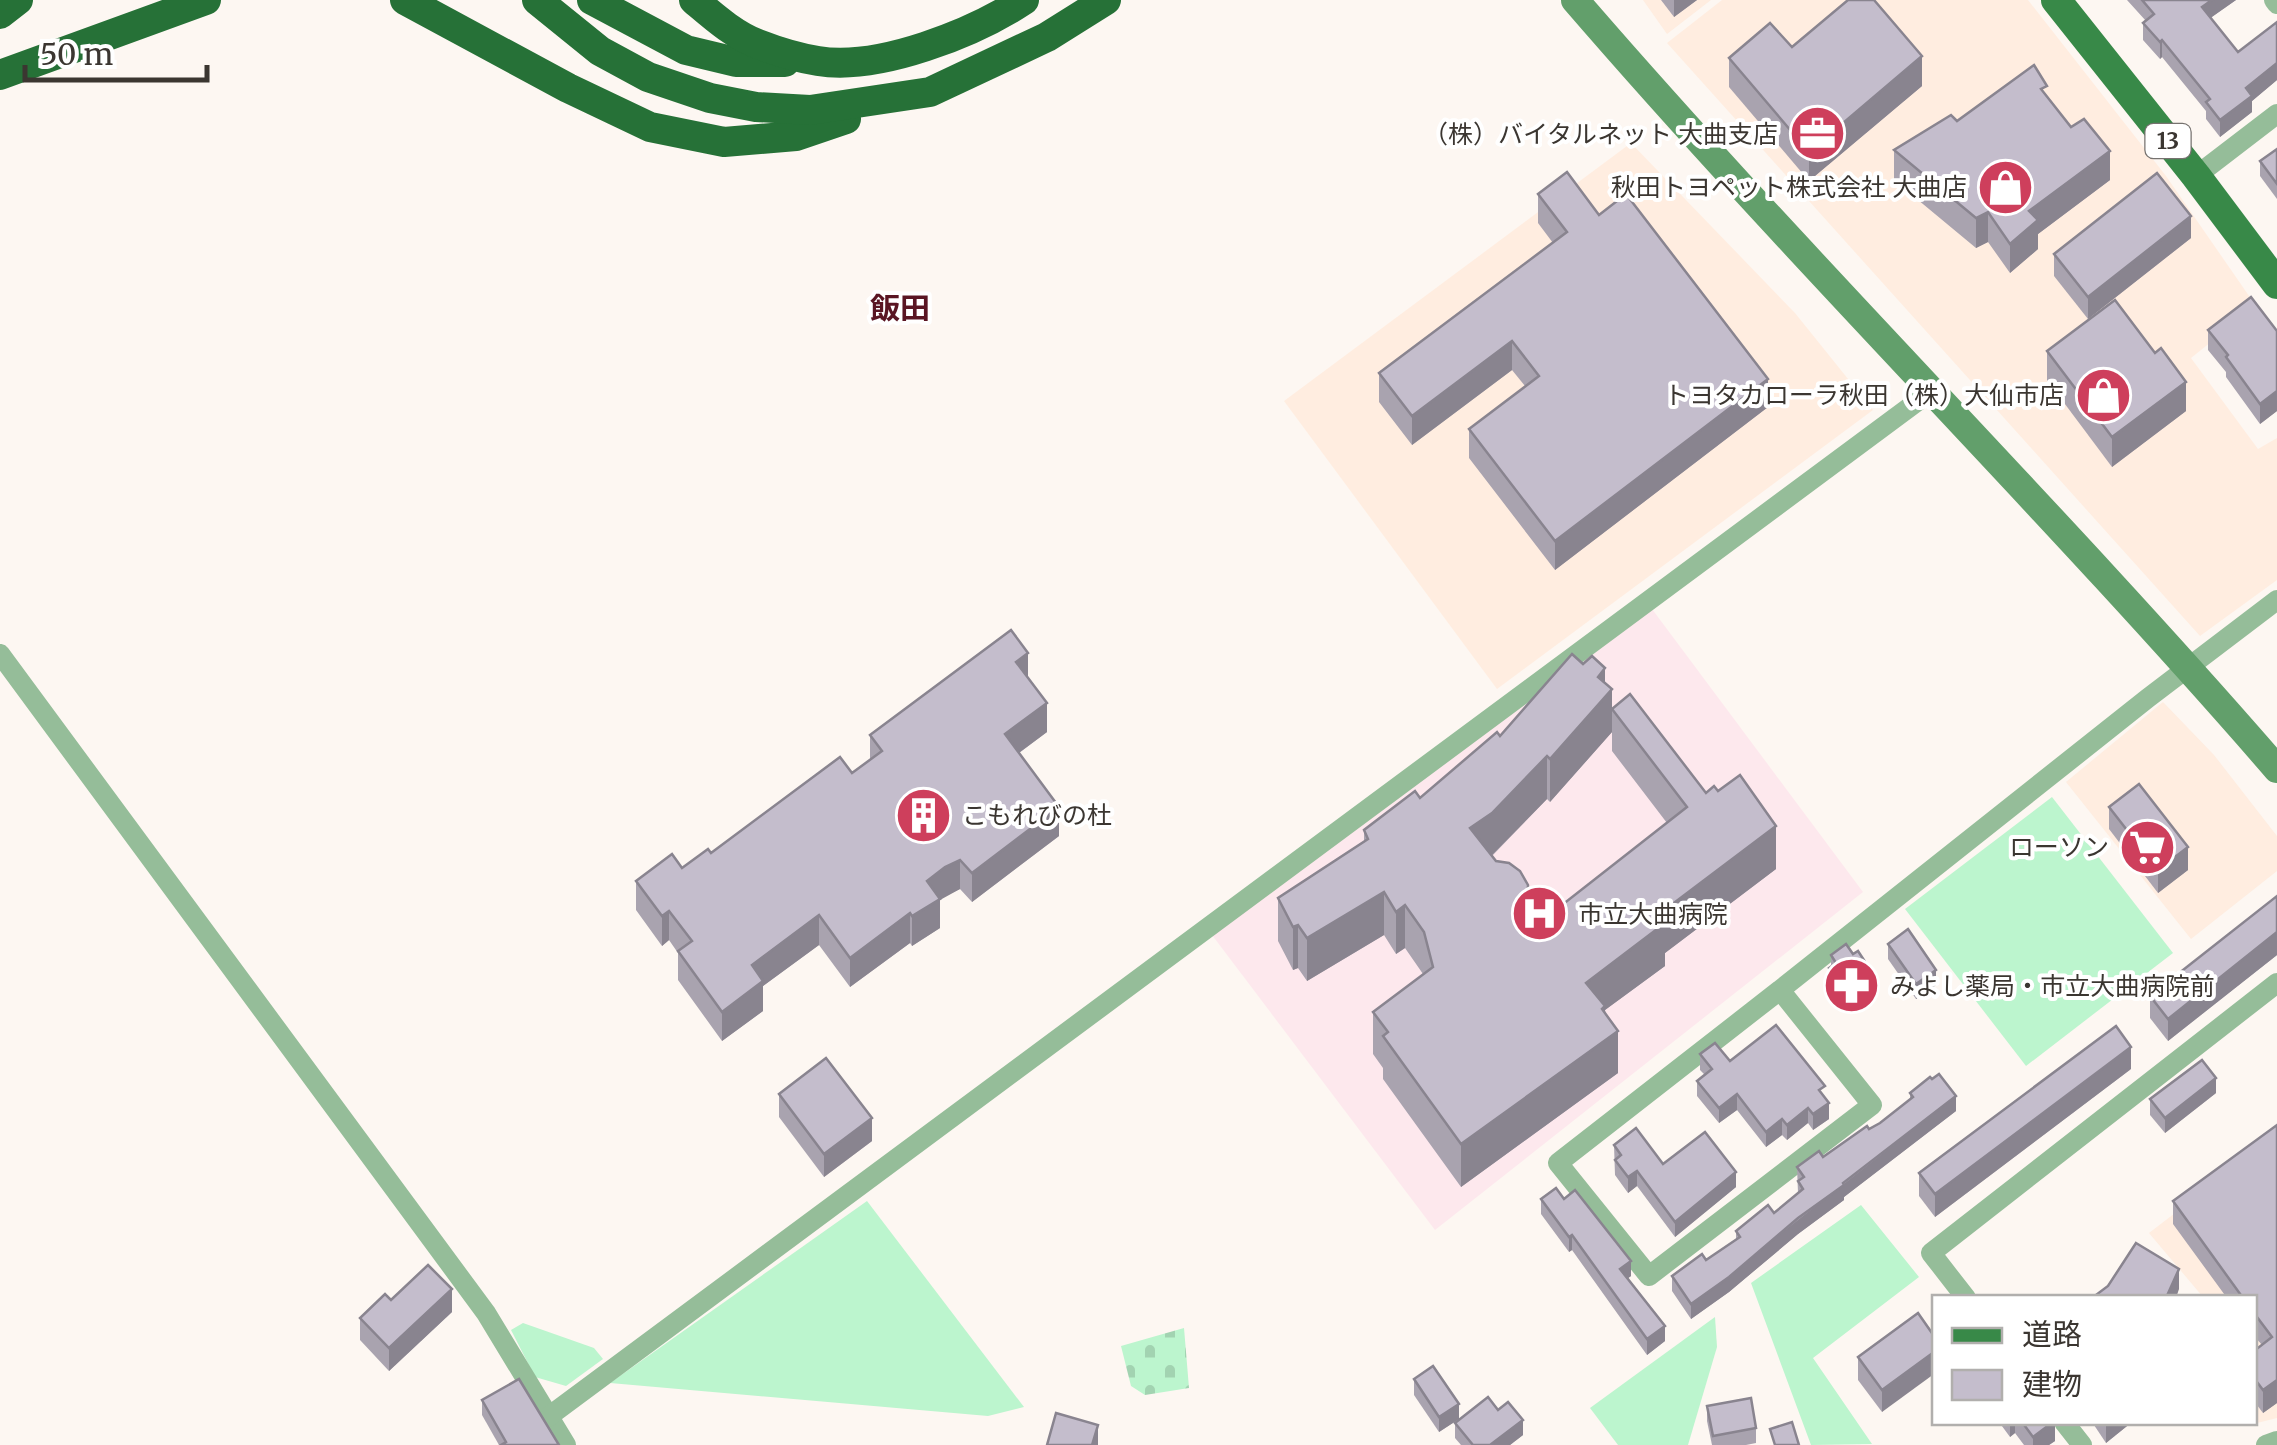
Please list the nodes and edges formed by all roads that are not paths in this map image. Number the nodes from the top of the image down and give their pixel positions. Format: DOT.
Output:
graph roads {
  1 [pos="18,0"];
  2 [pos="206,0"];
  3 [pos="405,0"];
  4 [pos="537,0"];
  5 [pos="592,0"];
  6 [pos="694,0"];
  7 [pos="1024,0"];
  8 [pos="1106,0"];
  9 [pos="1575,0"];
  10 [pos="2056,0"];
  11 [pos="0,14"];
  12 [pos="820,62"];
  13 [pos="0,75"];
  14 [pos="930,92"];
  15 [pos="2277,114"];
  16 [pos="2196,176"];
  17 [pos="2277,284"];
  18 [pos="1930,392"];
  19 [pos="2277,600"];
  20 [pos="0,654"];
  21 [pos="2189,668"];
  22 [pos="2277,770"];
  23 [pos="2277,984"];
  24 [pos="1780,990"];
  25 [pos="1964,1295"];
  26 [pos="548,1417"];
  27 [pos="2066,1425"];
  28 [pos="2277,1440"];
  29 [pos="566,1445"];
  30 [pos="2082,1445"];
  31 [pos="2266,1445"];
  1 -- 11 [label="highway"];
  2 -- 13 [label="highway"];
  3 -- 14 [label="highway"];
  4 -- 14 [label="highway"];
  5 -- 12 [label="highway"];
  6 -- 12 [label="highway"];
  7 -- 12 [label="highway"];
  8 -- 14 [label="highway"];
  9 -- 18 [label="street"];
  10 -- 16 [label="main road, 13"];
  15 -- 16 [label="street"];
  16 -- 17 [label="main road, 13"];
  18 -- 21 [label="street"];
  18 -- 26 [label="street"];
  19 -- 21 [label="street"];
  20 -- 26 [label="street"];
  21 -- 22 [label="street"];
  21 -- 24 [label="street"];
  23 -- 25 [label="street"];
  24 -- 24 [label="street"];
  26 -- 29 [label="street"];
  27 -- 30 [label="street"];
  28 -- 31 [label="street"];
}
